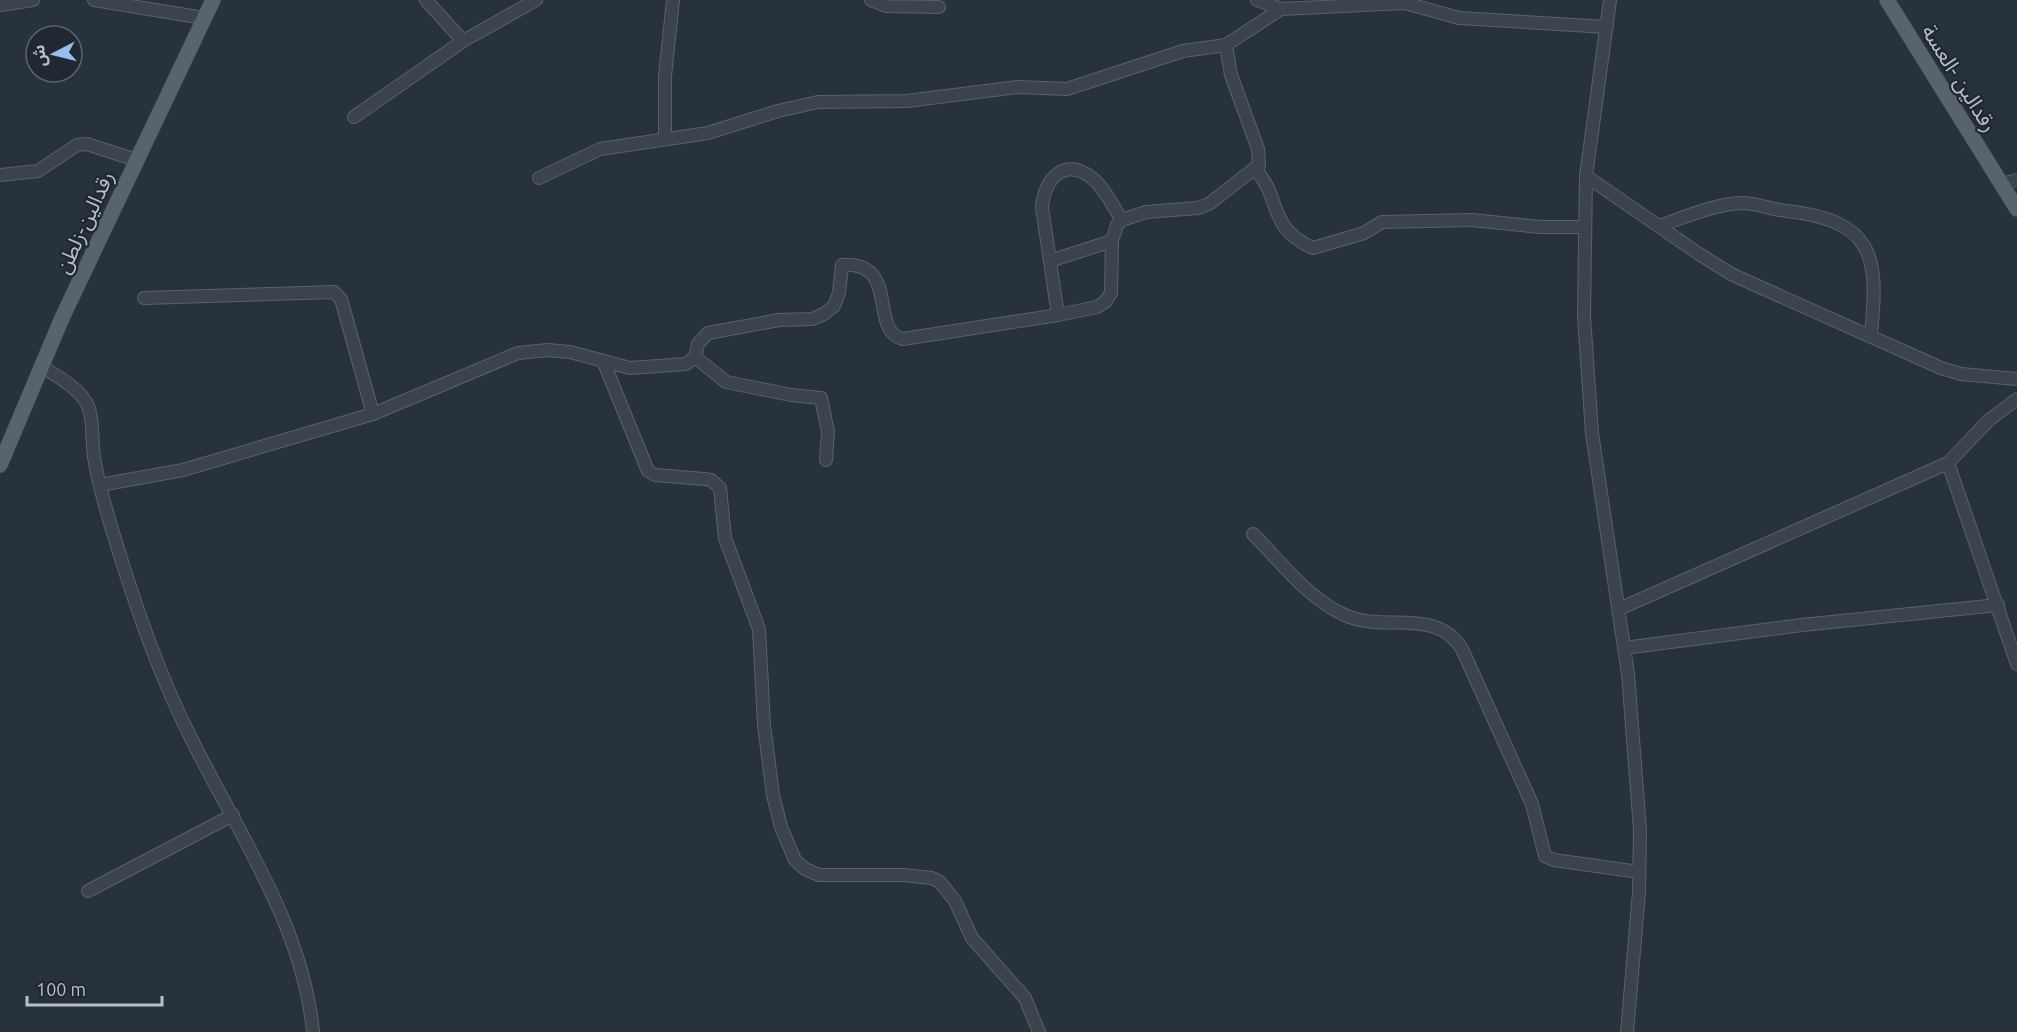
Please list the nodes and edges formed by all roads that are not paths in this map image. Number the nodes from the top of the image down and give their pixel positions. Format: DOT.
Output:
graph roads {
  1 [pos="33,0"];
  2 [pos="94,0"];
  3 [pos="213,0"];
  4 [pos="426,0"];
  5 [pos="536,0"];
  6 [pos="673,0"];
  7 [pos="871,0"];
  8 [pos="1257,0"];
  9 [pos="1610,0"];
  10 [pos="1887,0"];
  11 [pos="0,5"];
  12 [pos="939,7"];
  13 [pos="1281,9"];
  14 [pos="204,18"];
  15 [pos="1607,27"];
  16 [pos="463,41"];
  17 [pos="1226,45"];
  18 [pos="354,117"];
  19 [pos="665,137"];
  20 [pos="136,160"];
  21 [pos="1256,170"];
  22 [pos="0,175"];
  23 [pos="1586,176"];
  24 [pos="539,178"];
  25 [pos="2017,180"];
  26 [pos="2001,184"];
  27 [pos="2017,209"];
  28 [pos="1122,220"];
  29 [pos="1659,226"];
  30 [pos="1583,227"];
  31 [pos="1112,242"];
  32 [pos="1050,261"];
  33 [pos="144,298"];
  34 [pos="1058,315"];
  35 [pos="1871,334"];
  36 [pos="695,357"];
  37 [pos="604,363"];
  38 [pos="41,366"];
  39 [pos="2017,379"];
  40 [pos="2017,399"];
  41 [pos="373,414"];
  42 [pos="826,460"];
  43 [pos="1948,463"];
  44 [pos="0,465"];
  45 [pos="100,485"];
  46 [pos="1253,534"];
  47 [pos="1998,604"];
  48 [pos="1619,609"];
  49 [pos="1624,648"];
  50 [pos="2017,664"];
  51 [pos="233,815"];
  52 [pos="1639,872"];
  53 [pos="88,891"];
  54 [pos="313,1032"];
  55 [pos="1039,1032"];
  56 [pos="1627,1032"];
  1 -- 11 [label="street"];
  2 -- 14 [label="street"];
  3 -- 14 [label="main road, رقدالين-زلطن"];
  4 -- 16 [label="street"];
  5 -- 16 [label="street"];
  6 -- 19 [label="street"];
  7 -- 12 [label="street"];
  8 -- 13 [label="street"];
  9 -- 15 [label="street"];
  10 -- 26 [label="main road, رقدالين -العسة"];
  13 -- 15 [label="street"];
  13 -- 17 [label="street"];
  14 -- 20 [label="main road, رقدالين-زلطن"];
  15 -- 23 [label="street"];
  16 -- 18 [label="street"];
  17 -- 19 [label="street"];
  17 -- 21 [label="street"];
  19 -- 24 [label="street"];
  20 -- 22 [label="street"];
  20 -- 38 [label="main road, رقدالين-زلطن"];
  21 -- 28 [label="street"];
  21 -- 30 [label="street"];
  23 -- 29 [label="street"];
  23 -- 30 [label="street"];
  25 -- 26 [label="street"];
  26 -- 27 [label="main road, رقدالين -العسة"];
  28 -- 31 [label="street"];
  28 -- 32 [label="street"];
  29 -- 35 [label="street"];
  29 -- 35 [label="street"];
  30 -- 48 [label="street"];
  31 -- 32 [label="street"];
  31 -- 34 [label="street"];
  32 -- 34 [label="street"];
  33 -- 41 [label="street"];
  34 -- 36 [label="street"];
  35 -- 39 [label="street"];
  36 -- 37 [label="street"];
  36 -- 42 [label="street"];
  37 -- 41 [label="street"];
  37 -- 55 [label="street"];
  38 -- 44 [label="main road, رقدالين-زلطن"];
  38 -- 45 [label="street"];
  40 -- 43 [label="street"];
  41 -- 45 [label="street"];
  43 -- 47 [label="street"];
  43 -- 48 [label="street"];
  45 -- 51 [label="street"];
  46 -- 52 [label="street"];
  47 -- 49 [label="street"];
  47 -- 50 [label="street"];
  48 -- 49 [label="street"];
  49 -- 52 [label="street"];
  51 -- 53 [label="street"];
  51 -- 54 [label="street"];
  52 -- 56 [label="street"];
}
